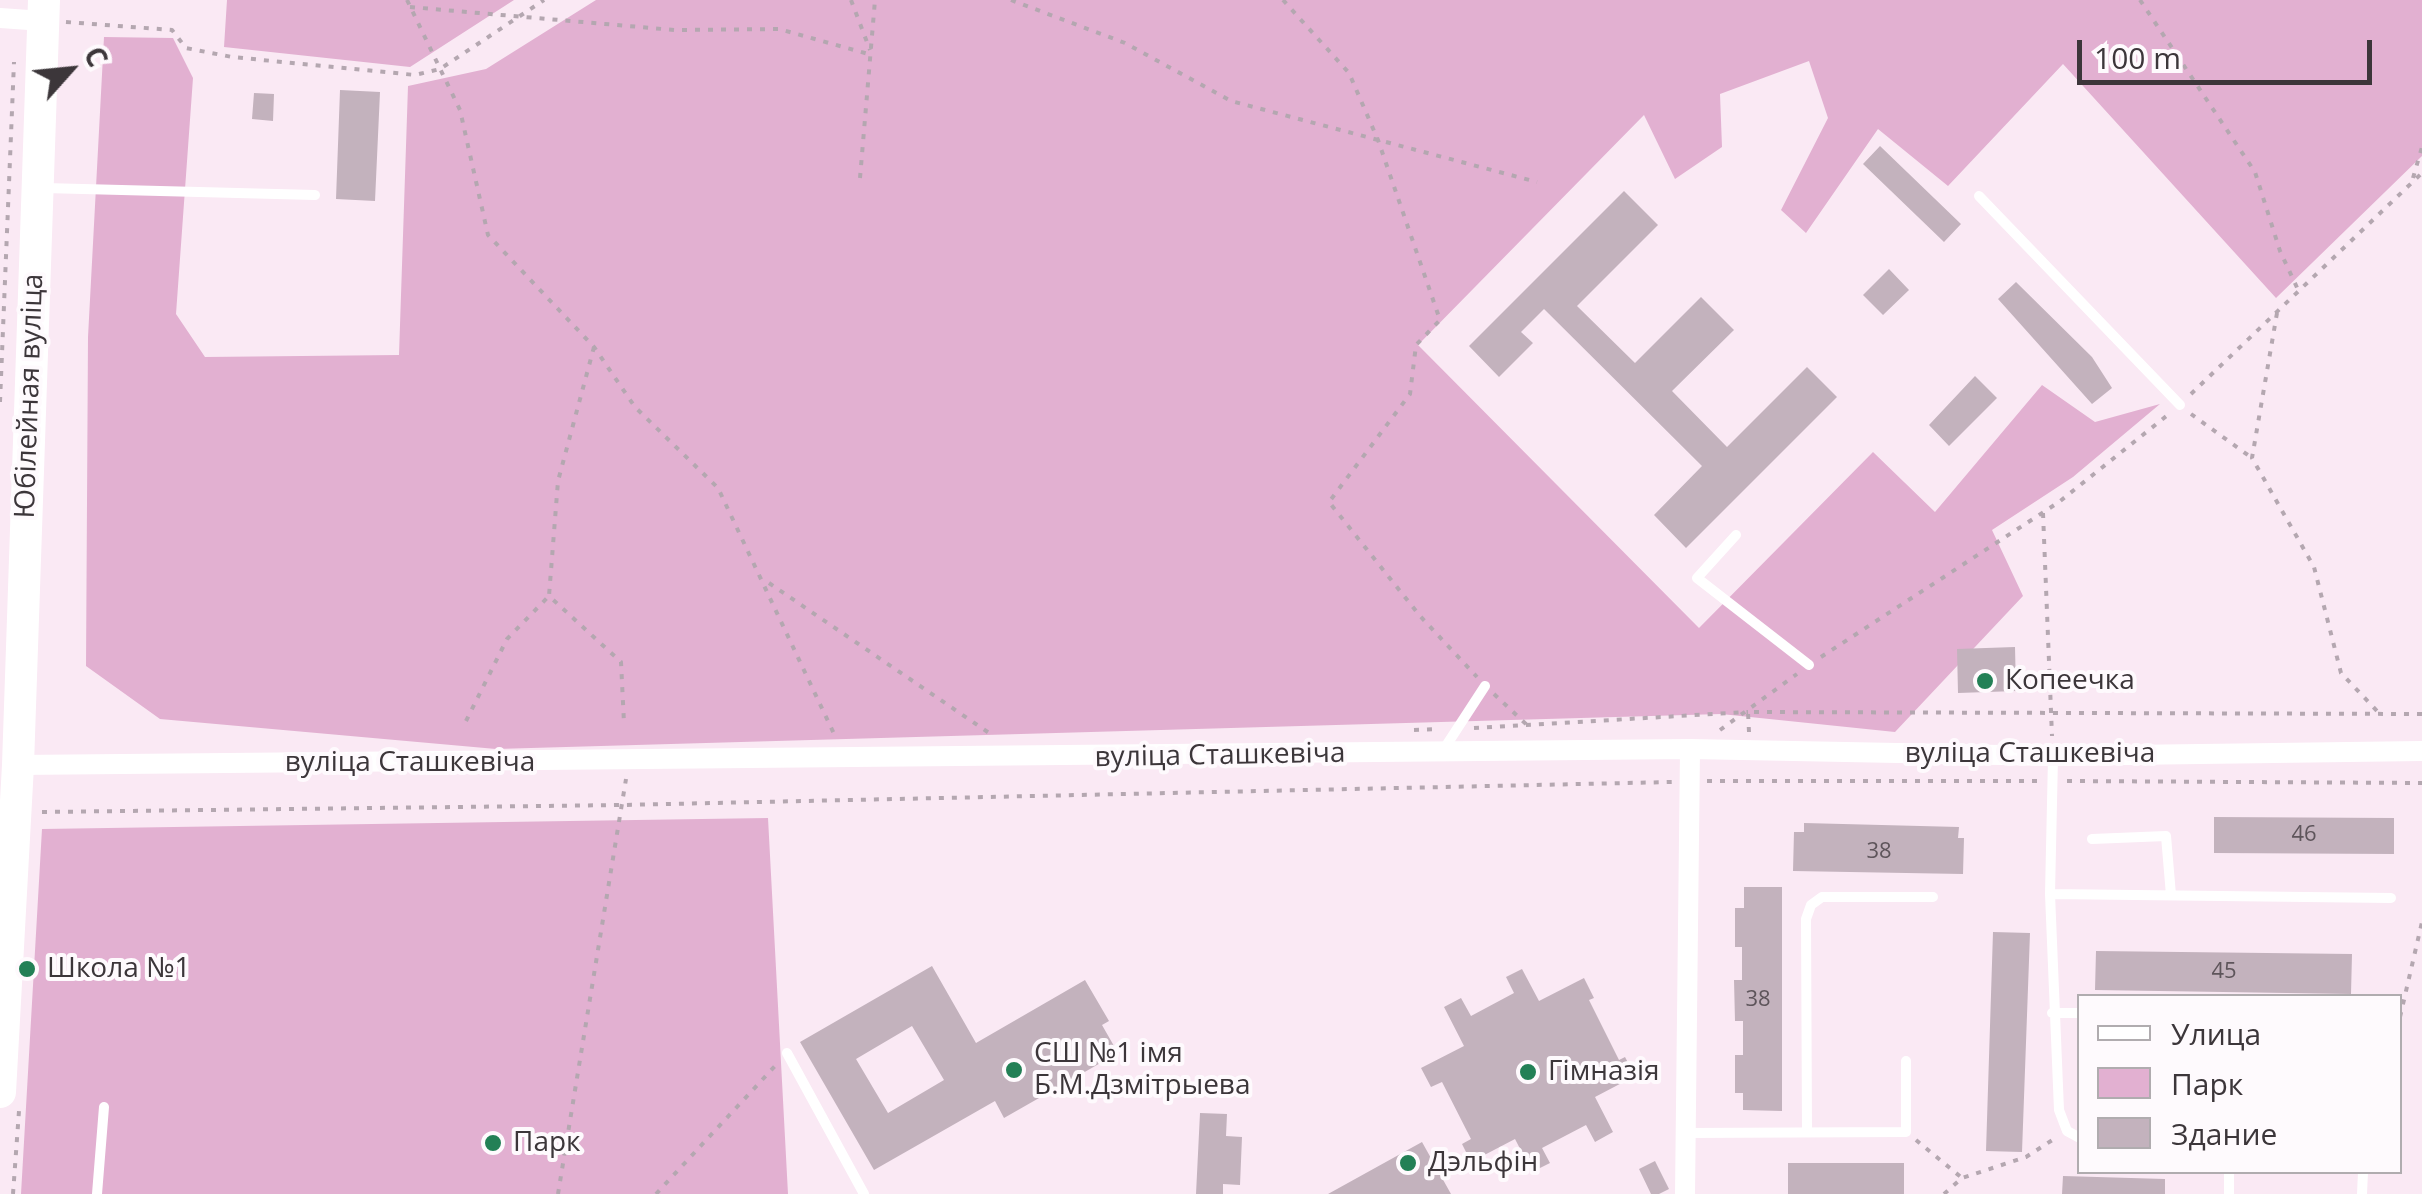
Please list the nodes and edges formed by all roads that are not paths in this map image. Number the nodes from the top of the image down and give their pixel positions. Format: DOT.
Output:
graph roads {
  1 [pos="26,15"];
  2 [pos="38,188"];
  3 [pos="315,195"];
  4 [pos="1979,196"];
  5 [pos="2180,405"];
  6 [pos="1736,535"];
  7 [pos="1809,665"];
  8 [pos="1485,686"];
  9 [pos="1690,749"];
  10 [pos="2422,751"];
  11 [pos="1442,753"];
  12 [pos="2053,756"];
  13 [pos="18,765"];
  14 [pos="2092,839"];
  15 [pos="2050,894"];
  16 [pos="2171,895"];
  17 [pos="1933,897"];
  18 [pos="2391,898"];
  19 [pos="2052,1012"];
  20 [pos="2077,1013"];
  21 [pos="787,1053"];
  22 [pos="1906,1062"];
  23 [pos="0,1092"];
  24 [pos="104,1107"];
  25 [pos="1686,1132"];
  26 [pos="1807,1132"];
  27 [pos="2077,1136"];
  28 [pos="97,1194"];
  29 [pos="864,1194"];
  30 [pos="1685,1194"];
  1 -- 2 [label="main road, Юбілейная вуліца"];
  2 -- 3 [label="lane"];
  2 -- 13 [label="main road, Юбілейная вуліца"];
  4 -- 5 [label="lane"];
  6 -- 7 [label="lane"];
  8 -- 11 [label="lane"];
  9 -- 11 [label="street, вуліца Сташкевіча"];
  9 -- 12 [label="street, вуліца Сташкевіча"];
  9 -- 25 [label="street"];
  10 -- 12 [label="street, вуліца Сташкевіча"];
  11 -- 13 [label="street, вуліца Сташкевіча"];
  12 -- 15 [label="lane"];
  13 -- 23 [label="main road, Юбілейная вуліца"];
  14 -- 16 [label="lane"];
  15 -- 16 [label="lane"];
  15 -- 19 [label="lane"];
  16 -- 18 [label="lane"];
  17 -- 26 [label="lane"];
  19 -- 20 [label="lane"];
  19 -- 27 [label="lane"];
  21 -- 29 [label="lane"];
  22 -- 26 [label="lane"];
  24 -- 28 [label="lane"];
  25 -- 26 [label="lane"];
  25 -- 30 [label="street"];
}
